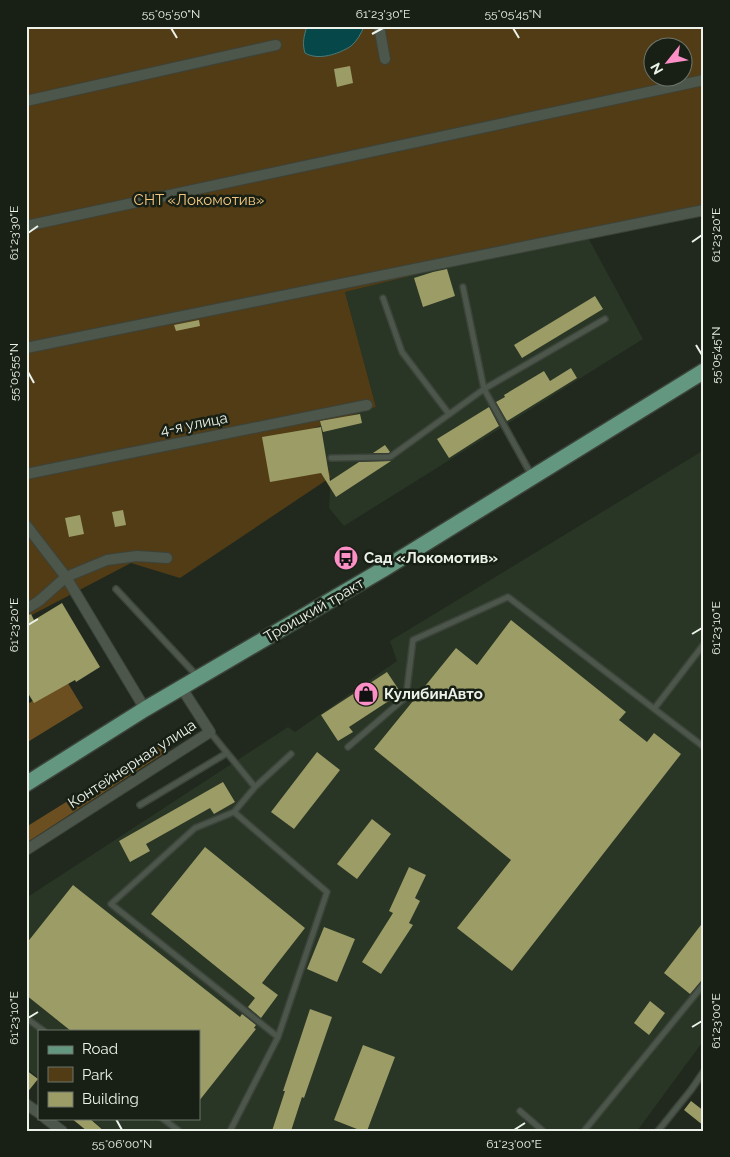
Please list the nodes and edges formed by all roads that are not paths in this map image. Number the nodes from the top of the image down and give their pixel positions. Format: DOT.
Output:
graph roads {
  1 [pos="379,26"];
  2 [pos="276,45"];
  3 [pos="385,59"];
  4 [pos="704,80"];
  5 [pos="26,101"];
  6 [pos="704,210"];
  7 [pos="26,226"];
  8 [pos="463,287"];
  9 [pos="383,298"];
  10 [pos="605,319"];
  11 [pos="26,348"];
  12 [pos="704,371"];
  13 [pos="484,389"];
  14 [pos="367,404"];
  15 [pos="450,414"];
  16 [pos="330,458"];
  17 [pos="26,474"];
  18 [pos="533,477"];
  19 [pos="26,525"];
  20 [pos="167,558"];
  21 [pos="66,577"];
  22 [pos="116,589"];
  23 [pos="38,601"];
  24 [pos="26,604"];
  25 [pos="26,609"];
  26 [pos="704,644"];
  27 [pos="198,678"];
  28 [pos="182,687"];
  29 [pos="654,708"];
  30 [pos="145,709"];
  31 [pos="210,732"];
  32 [pos="348,747"];
  33 [pos="704,747"];
  34 [pos="227,753"];
  35 [pos="291,754"];
  36 [pos="26,784"];
  37 [pos="255,787"];
  38 [pos="140,805"];
  39 [pos="234,812"];
  40 [pos="26,850"];
  41 [pos="704,984"];
  42 [pos="26,1018"];
  43 [pos="43,1030"];
  44 [pos="278,1037"];
  45 [pos="704,1070"];
  46 [pos="26,1104"];
  47 [pos="520,1110"];
  48 [pos="38,1112"];
  49 [pos="48,1120"];
  50 [pos="165,1120"];
  51 [pos="62,1131"];
  52 [pos="179,1131"];
  53 [pos="230,1131"];
  54 [pos="543,1131"];
  55 [pos="584,1131"];
  56 [pos="658,1131"];
  1 -- 3 [label="street"];
  2 -- 5 [label="street"];
  4 -- 7 [label="street"];
  6 -- 11 [label="street"];
  8 -- 13 [label="lane"];
  9 -- 15 [label="lane"];
  10 -- 13 [label="lane"];
  12 -- 18 [label="main road, Троицкий тракт"];
  13 -- 15 [label="lane"];
  13 -- 18 [label="lane"];
  14 -- 17 [label="street, 4-я улица"];
  15 -- 16 [label="lane"];
  18 -- 27 [label="main road, Троицкий тракт"];
  19 -- 21 [label="street"];
  20 -- 21 [label="street"];
  21 -- 23 [label="street"];
  21 -- 30 [label="street"];
  22 -- 27 [label="lane"];
  23 -- 24 [label="street"];
  23 -- 25 [label="street"];
  26 -- 29 [label="lane"];
  27 -- 28 [label="main road, Троицкий тракт"];
  28 -- 30 [label="main road, Троицкий тракт"];
  28 -- 31 [label="street, Контейнерная улица"];
  29 -- 32 [label="lane"];
  29 -- 33 [label="lane"];
  30 -- 36 [label="main road, Троицкий тракт"];
  31 -- 34 [label="lane"];
  31 -- 40 [label="street, Контейнерная улица"];
  34 -- 37 [label="lane"];
  34 -- 38 [label="lane"];
  35 -- 37 [label="lane"];
  37 -- 39 [label="lane"];
  39 -- 44 [label="lane"];
  39 -- 44 [label="lane"];
  41 -- 55 [label="lane"];
  42 -- 43 [label="lane"];
  44 -- 53 [label="lane"];
  45 -- 56 [label="lane"];
  46 -- 48 [label="street"];
  47 -- 54 [label="lane"];
  49 -- 51 [label="street"];
  50 -- 52 [label="lane"];
}
